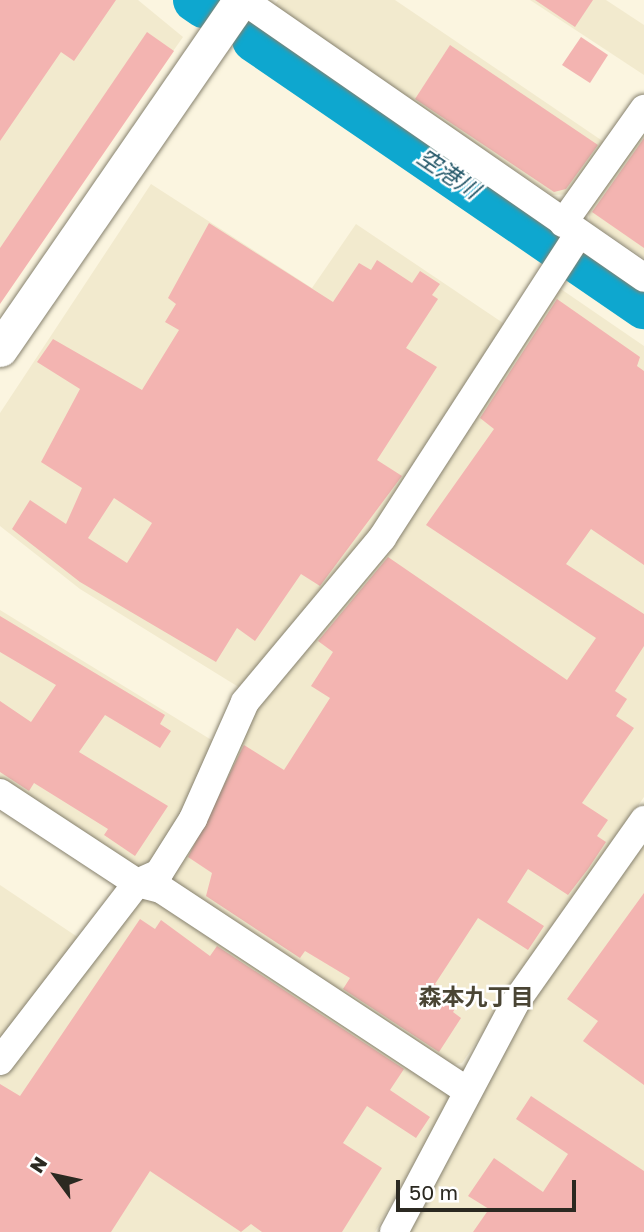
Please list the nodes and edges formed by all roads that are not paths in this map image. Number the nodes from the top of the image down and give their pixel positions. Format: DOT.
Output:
graph roads {
  1 [pos="242,0"];
  2 [pos="644,109"];
  3 [pos="571,233"];
  4 [pos="644,278"];
  5 [pos="0,349"];
  6 [pos="0,793"];
  7 [pos="644,820"];
  8 [pos="137,883"];
  9 [pos="0,1062"];
  10 [pos="466,1090"];
  11 [pos="394,1232"];
  1 -- 3 [label="street"];
  1 -- 5 [label="street"];
  2 -- 3 [label="street"];
  3 -- 4 [label="street"];
  3 -- 8 [label="street"];
  6 -- 8 [label="street"];
  7 -- 10 [label="street"];
  8 -- 9 [label="street"];
  8 -- 10 [label="street"];
  10 -- 11 [label="street"];
}
